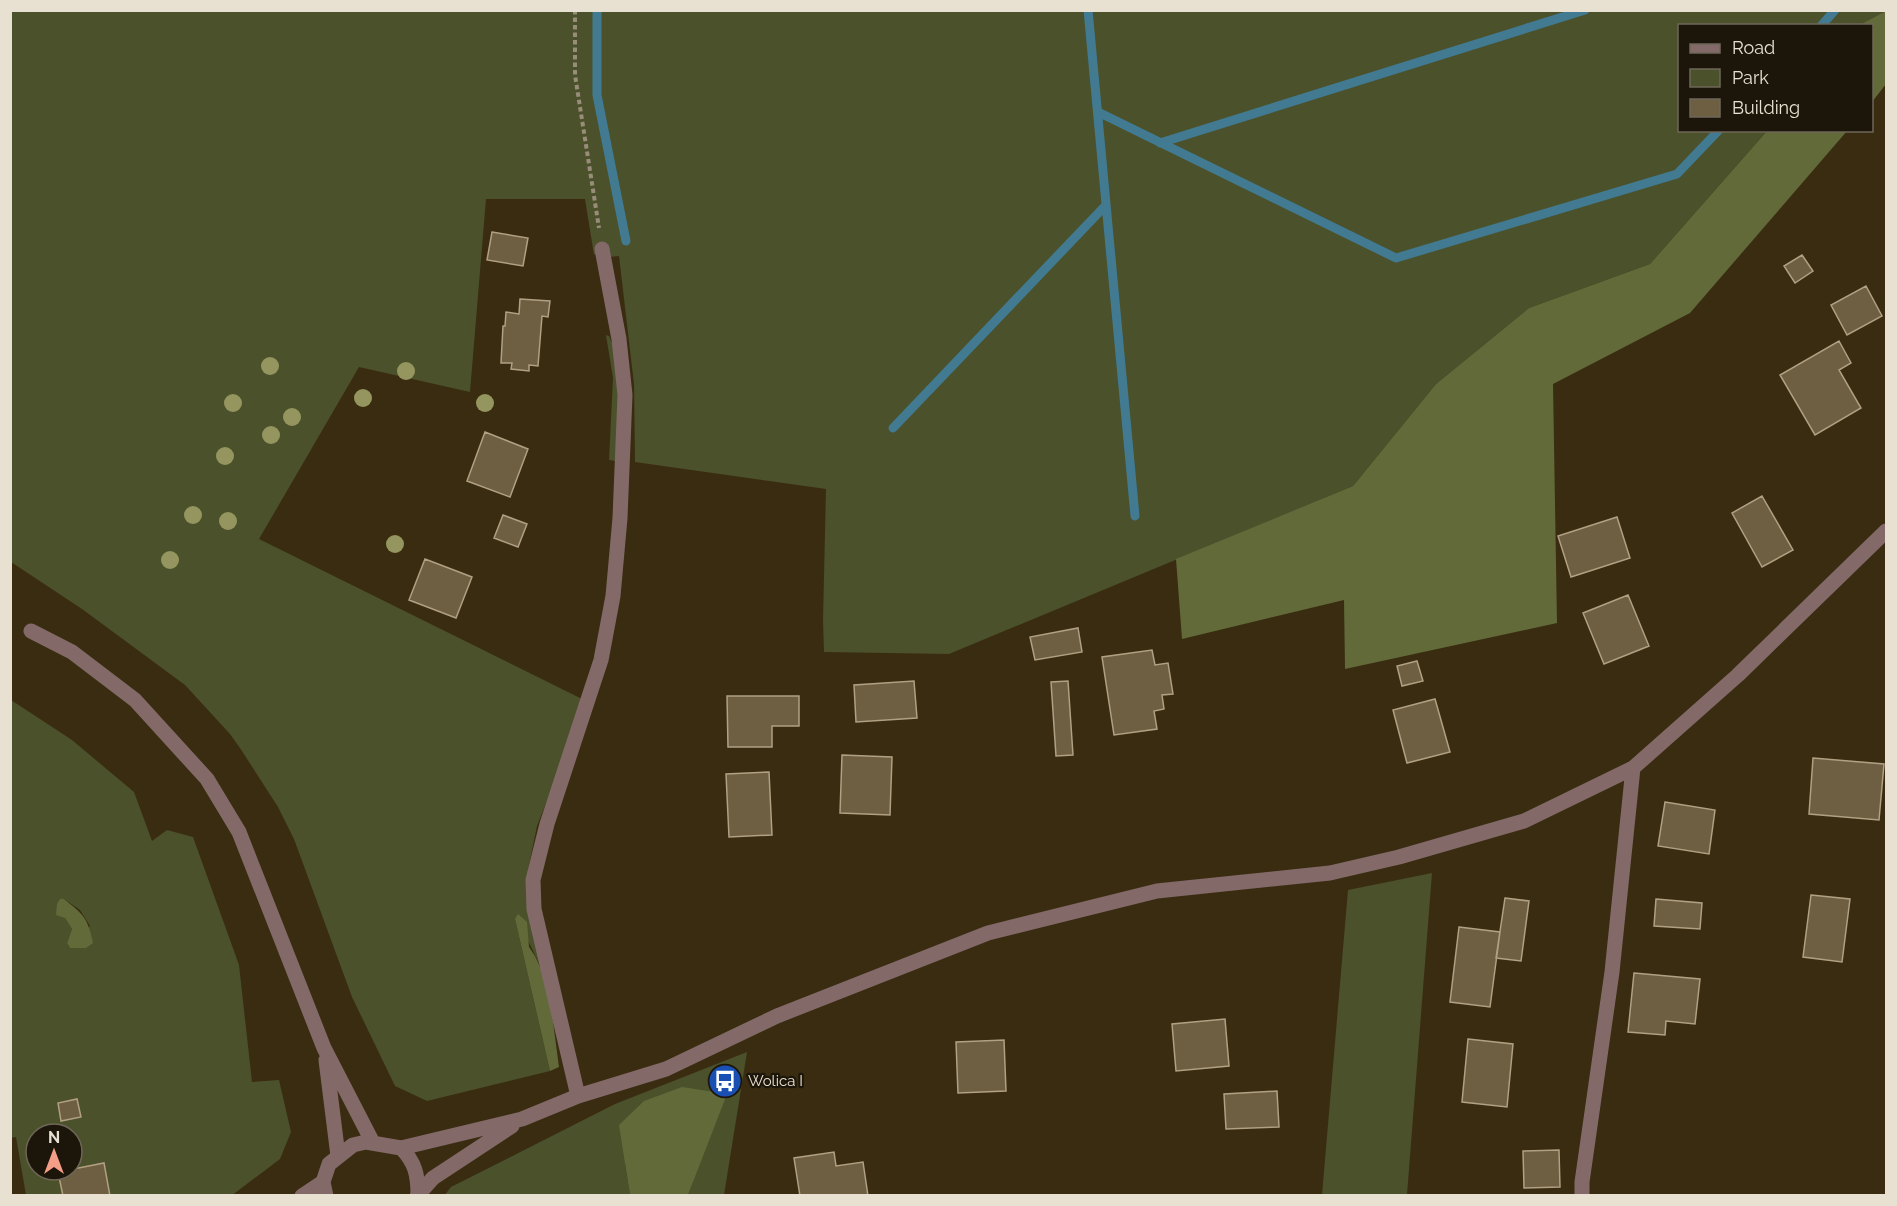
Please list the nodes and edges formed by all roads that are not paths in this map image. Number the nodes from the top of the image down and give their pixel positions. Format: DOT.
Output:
graph roads {
  1 [pos="602,249"];
  2 [pos="1887,531"];
  3 [pos="31,631"];
  4 [pos="1632,768"];
  5 [pos="324,1048"];
  6 [pos="578,1096"];
  7 [pos="522,1119"];
  8 [pos="373,1143"];
  9 [pos="401,1148"];
  10 [pos="338,1156"];
  11 [pos="324,1189"];
  12 [pos="418,1195"];
  13 [pos="302,1196"];
  14 [pos="1582,1196"];
  1 -- 6 [label="street"];
  2 -- 4 [label="street"];
  3 -- 5 [label="street"];
  4 -- 6 [label="street"];
  4 -- 14 [label="street"];
  5 -- 8 [label="street"];
  5 -- 10 [label="street"];
  6 -- 7 [label="street"];
  7 -- 9 [label="street"];
  7 -- 12 [label="street"];
  8 -- 9 [label="street"];
  8 -- 10 [label="street"];
  9 -- 12 [label="street"];
  10 -- 11 [label="street"];
  11 -- 13 [label="street"];
}
